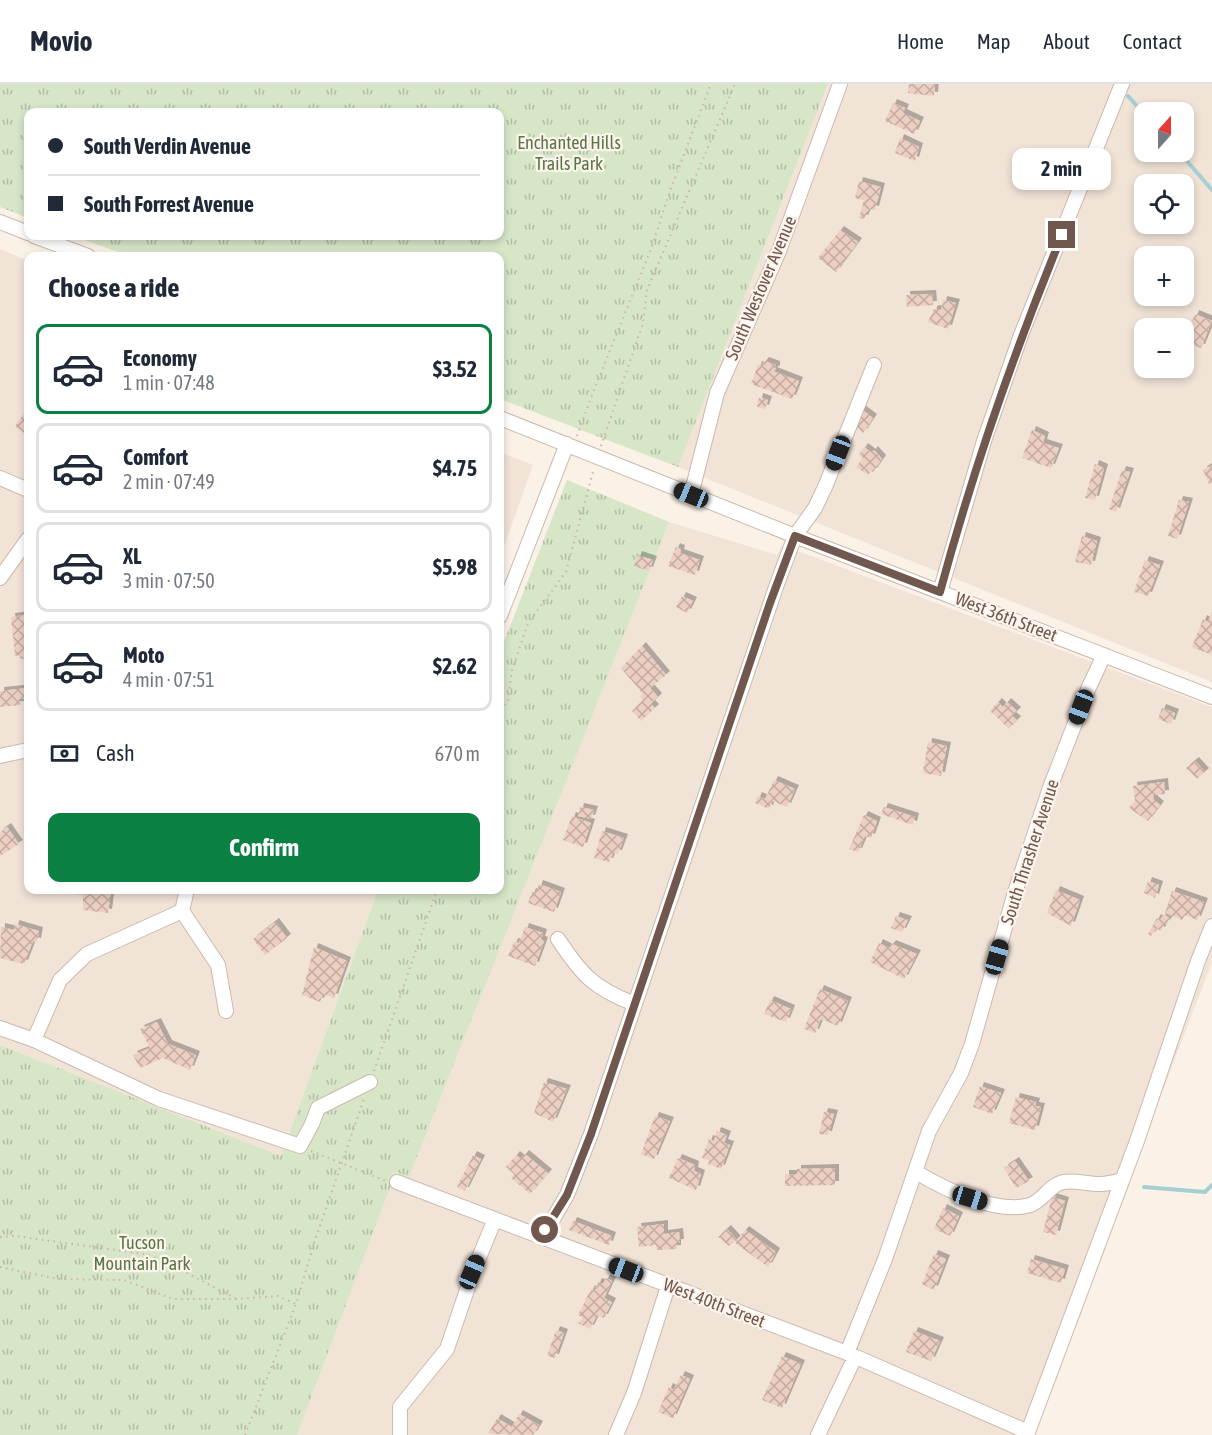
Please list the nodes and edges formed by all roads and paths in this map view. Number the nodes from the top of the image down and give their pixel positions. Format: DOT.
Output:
graph roads {
  1 [pos="711,84"];
  2 [pos="735,84"];
  3 [pos="840,84"];
  4 [pos="1122,84"];
  5 [pos="0,222"];
  6 [pos="24,231"];
  7 [pos="45,240"];
  8 [pos="77,252"];
  9 [pos="874,365"];
  10 [pos="504,420"];
  11 [pos="570,445"];
  12 [pos="597,456"];
  13 [pos="0,478"];
  14 [pos="24,488"];
  15 [pos="691,495"];
  16 [pos="795,536"];
  17 [pos="24,545"];
  18 [pos="0,578"];
  19 [pos="940,592"];
  20 [pos="504,606"];
  21 [pos="1104,655"];
  22 [pos="1212,697"];
  23 [pos="504,706"];
  24 [pos="24,751"];
  25 [pos="0,756"];
  26 [pos="186,894"];
  27 [pos="436,894"];
  28 [pos="182,911"];
  29 [pos="1212,926"];
  30 [pos="558,939"];
  31 [pos="635,1004"];
  32 [pos="226,1011"];
  33 [pos="0,1028"];
  34 [pos="34,1040"];
  35 [pos="370,1082"];
  36 [pos="300,1146"];
  37 [pos="342,1164"];
  38 [pos="916,1172"];
  39 [pos="1122,1180"];
  40 [pos="398,1182"];
  41 [pos="495,1219"];
  42 [pos="0,1237"];
  43 [pos="542,1238"];
  44 [pos="0,1267"];
  45 [pos="668,1286"];
  46 [pos="237,1299"];
  47 [pos="296,1304"];
  48 [pos="851,1355"];
  49 [pos="246,1435"];
  50 [pos="400,1435"];
  51 [pos="616,1435"];
  52 [pos="818,1435"];
  1 -- 11 [label="path"];
  2 -- 12 [label="path"];
  3 -- 15 [label="street, South Westover Avenue"];
  4 -- 19 [label="street"];
  5 -- 6 [label="street"];
  7 -- 8 [label="street"];
  9 -- 16 [label="street"];
  10 -- 11 [label="street, West 36th Street"];
  11 -- 12 [label="street, West 36th Street"];
  11 -- 20 [label="street"];
  12 -- 15 [label="street, West 36th Street"];
  12 -- 23 [label="path"];
  13 -- 14 [label="street"];
  15 -- 16 [label="street, West 36th Street"];
  16 -- 19 [label="street, West 36th Street"];
  16 -- 31 [label="street"];
  17 -- 18 [label="street"];
  19 -- 21 [label="street, West 36th Street"];
  21 -- 22 [label="street, West 36th Street"];
  21 -- 38 [label="street, South Thrasher Avenue"];
  24 -- 25 [label="street"];
  26 -- 28 [label="street"];
  27 -- 35 [label="path"];
  28 -- 32 [label="street"];
  28 -- 34 [label="street"];
  29 -- 39 [label="street"];
  30 -- 31 [label="street"];
  31 -- 43 [label="street"];
  33 -- 34 [label="street"];
  34 -- 36 [label="street"];
  35 -- 36 [label="street"];
  35 -- 37 [label="path"];
  36 -- 37 [label="path"];
  37 -- 40 [label="path"];
  37 -- 47 [label="path"];
  38 -- 39 [label="street"];
  38 -- 48 [label="street, South Thrasher Avenue"];
  39 -- 48 [label="street, West 40th Street"];
  40 -- 41 [label="street, West 40th Street"];
  41 -- 43 [label="street, West 40th Street"];
  41 -- 50 [label="street"];
  42 -- 46 [label="path"];
  43 -- 45 [label="street, West 40th Street"];
  44 -- 46 [label="path"];
  45 -- 48 [label="street, West 40th Street"];
  45 -- 51 [label="street"];
  46 -- 47 [label="path"];
  47 -- 49 [label="path"];
  48 -- 52 [label="street, South Thrasher Avenue"];
}
